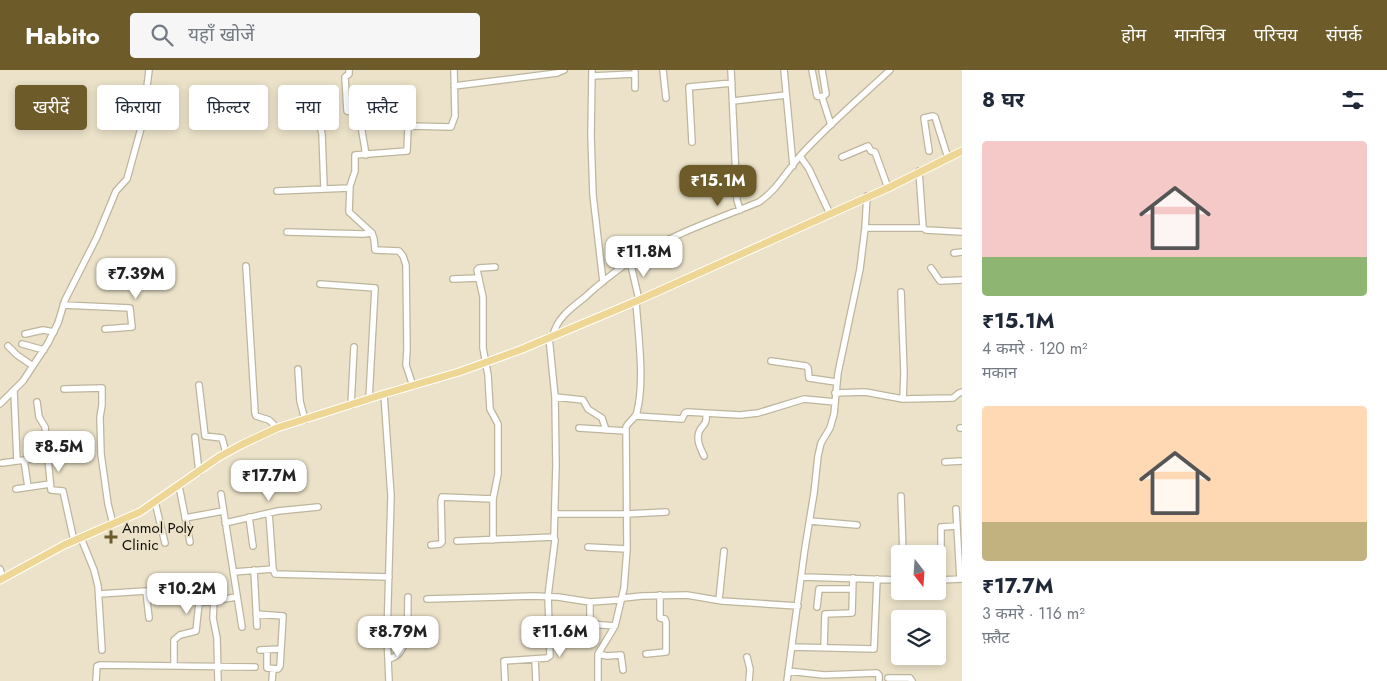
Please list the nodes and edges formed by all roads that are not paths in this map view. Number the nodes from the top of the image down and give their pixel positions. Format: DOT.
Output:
graph roads {
  1 [pos="149,70"];
  2 [pos="349,70"];
  3 [pos="454,70"];
  4 [pos="536,70"];
  5 [pos="564,70"];
  6 [pos="663,70"];
  7 [pos="731,70"];
  8 [pos="784,70"];
  9 [pos="812,70"];
  10 [pos="822,70"];
  11 [pos="890,70"];
  12 [pos="635,72"];
  13 [pos="592,73"];
  14 [pos="526,76"];
  15 [pos="732,84"];
  16 [pos="454,86"];
  17 [pos="635,88"];
  18 [pos="786,95"];
  19 [pos="822,97"];
  20 [pos="666,98"];
  21 [pos="733,101"];
  22 [pos="831,124"];
  23 [pos="321,130"];
  24 [pos="692,142"];
  25 [pos="929,150"];
  26 [pos="962,151"];
  27 [pos="366,155"];
  28 [pos="800,156"];
  29 [pos="842,157"];
  30 [pos="948,158"];
  31 [pos="793,166"];
  32 [pos="920,171"];
  33 [pos="324,188"];
  34 [pos="350,188"];
  35 [pos="888,188"];
  36 [pos="277,191"];
  37 [pos="867,196"];
  38 [pos="740,210"];
  39 [pos="830,214"];
  40 [pos="865,228"];
  41 [pos="923,228"];
  42 [pos="287,232"];
  43 [pos="962,232"];
  44 [pos="372,233"];
  45 [pos="962,252"];
  46 [pos="954,253"];
  47 [pos="630,261"];
  48 [pos="246,266"];
  49 [pos="495,267"];
  50 [pos="931,268"];
  51 [pos="479,278"];
  52 [pos="453,279"];
  53 [pos="962,280"];
  54 [pos="603,282"];
  55 [pos="320,284"];
  56 [pos="901,292"];
  57 [pos="638,301"];
  58 [pos="63,305"];
  59 [pos="105,329"];
  60 [pos="54,332"];
  61 [pos="25,334"];
  62 [pos="551,336"];
  63 [pos="22,344"];
  64 [pos="8,346"];
  65 [pos="354,347"];
  66 [pos="44,350"];
  67 [pos="771,361"];
  68 [pos="486,362"];
  69 [pos="33,366"];
  70 [pos="298,369"];
  71 [pos="836,382"];
  72 [pos="199,385"];
  73 [pos="413,386"];
  74 [pos="64,389"];
  75 [pos="14,391"];
  76 [pos="836,392"];
  77 [pos="962,392"];
  78 [pos="384,394"];
  79 [pos="555,397"];
  80 [pos="903,398"];
  81 [pos="369,399"];
  82 [pos="37,402"];
  83 [pos="835,402"];
  84 [pos="0,404"];
  85 [pos="351,405"];
  86 [pos="706,414"];
  87 [pos="636,416"];
  88 [pos="305,420"];
  89 [pos="276,428"];
  90 [pos="579,428"];
  91 [pos="606,430"];
  92 [pos="626,431"];
  93 [pos="195,437"];
  94 [pos="226,453"];
  95 [pos="704,456"];
  96 [pos="47,457"];
  97 [pos="24,460"];
  98 [pos="17,461"];
  99 [pos="962,461"];
  100 [pos="946,462"];
  101 [pos="2,463"];
  102 [pos="199,472"];
  103 [pos="50,484"];
  104 [pos="179,486"];
  105 [pos="28,487"];
  106 [pos="16,490"];
  107 [pos="220,494"];
  108 [pos="901,496"];
  109 [pos="493,499"];
  110 [pos="155,502"];
  111 [pos="318,507"];
  112 [pos="956,509"];
  113 [pos="223,511"];
  114 [pos="666,512"];
  115 [pos="269,513"];
  116 [pos="554,514"];
  117 [pos="627,514"];
  118 [pos="249,517"];
  119 [pos="186,518"];
  120 [pos="810,521"];
  121 [pos="225,523"];
  122 [pos="113,524"];
  123 [pos="857,525"];
  124 [pos="957,526"];
  125 [pos="554,537"];
  126 [pos="81,538"];
  127 [pos="493,540"];
  128 [pos="74,541"];
  129 [pos="457,541"];
  130 [pos="190,542"];
  131 [pos="165,544"];
  132 [pos="431,545"];
  133 [pos="903,545"];
  134 [pos="940,545"];
  135 [pos="253,546"];
  136 [pos="588,547"];
  137 [pos="627,549"];
  138 [pos="724,551"];
  139 [pos="273,568"];
  140 [pos="0,569"];
  141 [pos="254,570"];
  142 [pos="234,572"];
  143 [pos="389,577"];
  144 [pos="802,578"];
  145 [pos="852,578"];
  146 [pos="1,579"];
  147 [pos="877,579"];
  148 [pos="961,579"];
  149 [pos="891,580"];
  150 [pos="946,580"];
  151 [pos="852,589"];
  152 [pos="99,594"];
  153 [pos="660,595"];
  154 [pos="548,596"];
  155 [pos="237,597"];
  156 [pos="408,598"];
  157 [pos="623,598"];
  158 [pos="428,599"];
  159 [pos="719,600"];
  160 [pos="214,601"];
  161 [pos="590,602"];
  162 [pos="798,606"];
  163 [pos="817,607"];
  164 [pos="256,614"];
  165 [pos="149,618"];
  166 [pos="574,624"];
  167 [pos="590,624"];
  168 [pos="257,626"];
  169 [pos="615,626"];
  170 [pos="242,627"];
  171 [pos="792,647"];
  172 [pos="824,648"];
  173 [pos="281,649"];
  174 [pos="102,650"];
  175 [pos="598,654"];
  176 [pos="646,654"];
  177 [pos="748,657"];
  178 [pos="388,659"];
  179 [pos="535,659"];
  180 [pos="174,666"];
  181 [pos="218,667"];
  182 [pos="255,667"];
  183 [pos="273,669"];
  184 [pos="623,670"];
  185 [pos="788,671"];
  186 [pos="821,678"];
  187 [pos="888,678"];
  188 [pos="96,681"];
  189 [pos="218,681"];
  190 [pos="272,681"];
  191 [pos="389,681"];
  192 [pos="505,681"];
  193 [pos="536,681"];
  194 [pos="598,681"];
  195 [pos="749,681"];
  196 [pos="787,681"];
  197 [pos="879,681"];
  198 [pos="912,681"];
  1 -- 58 [label="street"];
  2 -- 27 [label="street"];
  3 -- 16 [label="street"];
  4 -- 14 [label="street"];
  5 -- 14 [label="street"];
  6 -- 20 [label="street"];
  7 -- 15 [label="street"];
  8 -- 18 [label="street"];
  9 -- 19 [label="street"];
  10 -- 19 [label="street"];
  11 -- 22 [label="street"];
  12 -- 13 [label="street"];
  12 -- 17 [label="street"];
  13 -- 54 [label="street"];
  14 -- 16 [label="street"];
  15 -- 21 [label="street"];
  15 -- 24 [label="street"];
  16 -- 27 [label="street"];
  18 -- 21 [label="street"];
  18 -- 31 [label="street"];
  19 -- 22 [label="street"];
  21 -- 38 [label="street"];
  22 -- 28 [label="street"];
  23 -- 33 [label="street"];
  25 -- 30 [label="street"];
  26 -- 30 [label="main road"];
  27 -- 34 [label="street"];
  28 -- 31 [label="street"];
  28 -- 39 [label="street"];
  29 -- 35 [label="street"];
  30 -- 32 [label="main road"];
  31 -- 38 [label="street"];
  32 -- 35 [label="main road"];
  32 -- 41 [label="street"];
  33 -- 34 [label="street"];
  33 -- 36 [label="street"];
  34 -- 44 [label="street"];
  35 -- 37 [label="main road"];
  37 -- 39 [label="main road"];
  37 -- 40 [label="street"];
  38 -- 47 [label="street"];
  39 -- 57 [label="main road"];
  40 -- 41 [label="street"];
  40 -- 71 [label="street"];
  41 -- 43 [label="street"];
  42 -- 44 [label="street"];
  44 -- 73 [label="street"];
  45 -- 46 [label="street"];
  47 -- 54 [label="street"];
  47 -- 57 [label="street"];
  48 -- 89 [label="street"];
  49 -- 51 [label="street"];
  50 -- 53 [label="street"];
  51 -- 52 [label="street"];
  51 -- 68 [label="street"];
  54 -- 62 [label="street"];
  55 -- 81 [label="street"];
  56 -- 80 [label="street"];
  57 -- 62 [label="main road"];
  57 -- 87 [label="street"];
  58 -- 59 [label="street"];
  58 -- 60 [label="street"];
  60 -- 61 [label="street"];
  60 -- 66 [label="street"];
  62 -- 68 [label="main road"];
  62 -- 79 [label="street"];
  63 -- 66 [label="street"];
  64 -- 69 [label="street"];
  65 -- 85 [label="street"];
  66 -- 69 [label="street"];
  67 -- 71 [label="street"];
  68 -- 73 [label="main road"];
  68 -- 109 [label="street"];
  69 -- 75 [label="street"];
  70 -- 88 [label="street"];
  71 -- 76 [label="street"];
  72 -- 94 [label="street"];
  73 -- 78 [label="main road"];
  74 -- 122 [label="street"];
  75 -- 84 [label="street"];
  75 -- 98 [label="street"];
  76 -- 80 [label="street"];
  76 -- 83 [label="street"];
  77 -- 80 [label="street"];
  78 -- 81 [label="main road"];
  78 -- 143 [label="street"];
  79 -- 91 [label="street"];
  79 -- 116 [label="street"];
  81 -- 85 [label="main road"];
  82 -- 96 [label="street"];
  83 -- 86 [label="street"];
  83 -- 120 [label="street"];
  85 -- 88 [label="main road"];
  86 -- 87 [label="street"];
  86 -- 95 [label="street"];
  87 -- 92 [label="street"];
  88 -- 89 [label="main road"];
  89 -- 94 [label="main road"];
  90 -- 91 [label="street"];
  91 -- 92 [label="street"];
  92 -- 117 [label="street"];
  93 -- 102 [label="street"];
  94 -- 102 [label="main road"];
  96 -- 97 [label="street"];
  96 -- 103 [label="street"];
  97 -- 98 [label="street"];
  97 -- 105 [label="street"];
  98 -- 101 [label="street"];
  99 -- 100 [label="street"];
  102 -- 104 [label="main road"];
  103 -- 105 [label="street"];
  103 -- 128 [label="street"];
  104 -- 110 [label="main road"];
  104 -- 119 [label="street"];
  105 -- 106 [label="street"];
  107 -- 113 [label="street"];
  108 -- 133 [label="street"];
  109 -- 127 [label="street"];
  109 -- 132 [label="street"];
  110 -- 122 [label="main road"];
  110 -- 131 [label="street"];
  111 -- 115 [label="street"];
  112 -- 124 [label="street"];
  113 -- 119 [label="street"];
  113 -- 121 [label="street"];
  114 -- 117 [label="street"];
  115 -- 118 [label="street"];
  115 -- 139 [label="street"];
  116 -- 117 [label="street"];
  116 -- 125 [label="street"];
  117 -- 137 [label="street"];
  118 -- 121 [label="street"];
  118 -- 135 [label="street"];
  119 -- 130 [label="street"];
  120 -- 123 [label="street"];
  120 -- 144 [label="street"];
  121 -- 142 [label="street"];
  122 -- 126 [label="main road"];
  124 -- 134 [label="street"];
  124 -- 148 [label="street"];
  125 -- 127 [label="street"];
  125 -- 154 [label="street"];
  126 -- 128 [label="main road"];
  126 -- 152 [label="street"];
  127 -- 129 [label="street"];
  128 -- 146 [label="main road"];
  136 -- 137 [label="street"];
  137 -- 157 [label="street"];
  138 -- 159 [label="street"];
  139 -- 141 [label="street"];
  139 -- 143 [label="street"];
  140 -- 146 [label="street"];
  141 -- 142 [label="street"];
  141 -- 164 [label="street"];
  142 -- 155 [label="street"];
  143 -- 178 [label="street"];
  144 -- 145 [label="street"];
  144 -- 162 [label="street"];
  145 -- 147 [label="street"];
  145 -- 151 [label="street"];
  147 -- 149 [label="street"];
  147 -- 172 [label="street"];
  148 -- 150 [label="street"];
  151 -- 163 [label="street"];
  151 -- 172 [label="street"];
  152 -- 165 [label="street"];
  152 -- 174 [label="street"];
  153 -- 157 [label="street"];
  153 -- 159 [label="street"];
  153 -- 176 [label="street"];
  154 -- 158 [label="street"];
  154 -- 161 [label="street"];
  154 -- 179 [label="street"];
  155 -- 160 [label="street"];
  155 -- 170 [label="street"];
  156 -- 178 [label="street"];
  157 -- 161 [label="street"];
  157 -- 169 [label="street"];
  159 -- 162 [label="street"];
  160 -- 180 [label="street"];
  160 -- 181 [label="street"];
  161 -- 167 [label="street"];
  162 -- 171 [label="street"];
  164 -- 168 [label="street"];
  164 -- 173 [label="street"];
  166 -- 167 [label="street"];
  167 -- 169 [label="street"];
  169 -- 175 [label="street"];
  171 -- 172 [label="street"];
  171 -- 185 [label="street"];
  173 -- 183 [label="street"];
  173 -- 183 [label="street"];
  175 -- 184 [label="street"];
  175 -- 194 [label="street"];
  177 -- 195 [label="street"];
  178 -- 191 [label="street"];
  179 -- 192 [label="street"];
  179 -- 193 [label="street"];
  180 -- 181 [label="street"];
  180 -- 188 [label="street"];
  181 -- 182 [label="street"];
  181 -- 189 [label="street"];
  183 -- 190 [label="street"];
  185 -- 186 [label="street"];
  185 -- 196 [label="street"];
  186 -- 197 [label="street"];
  187 -- 198 [label="street"];
}
